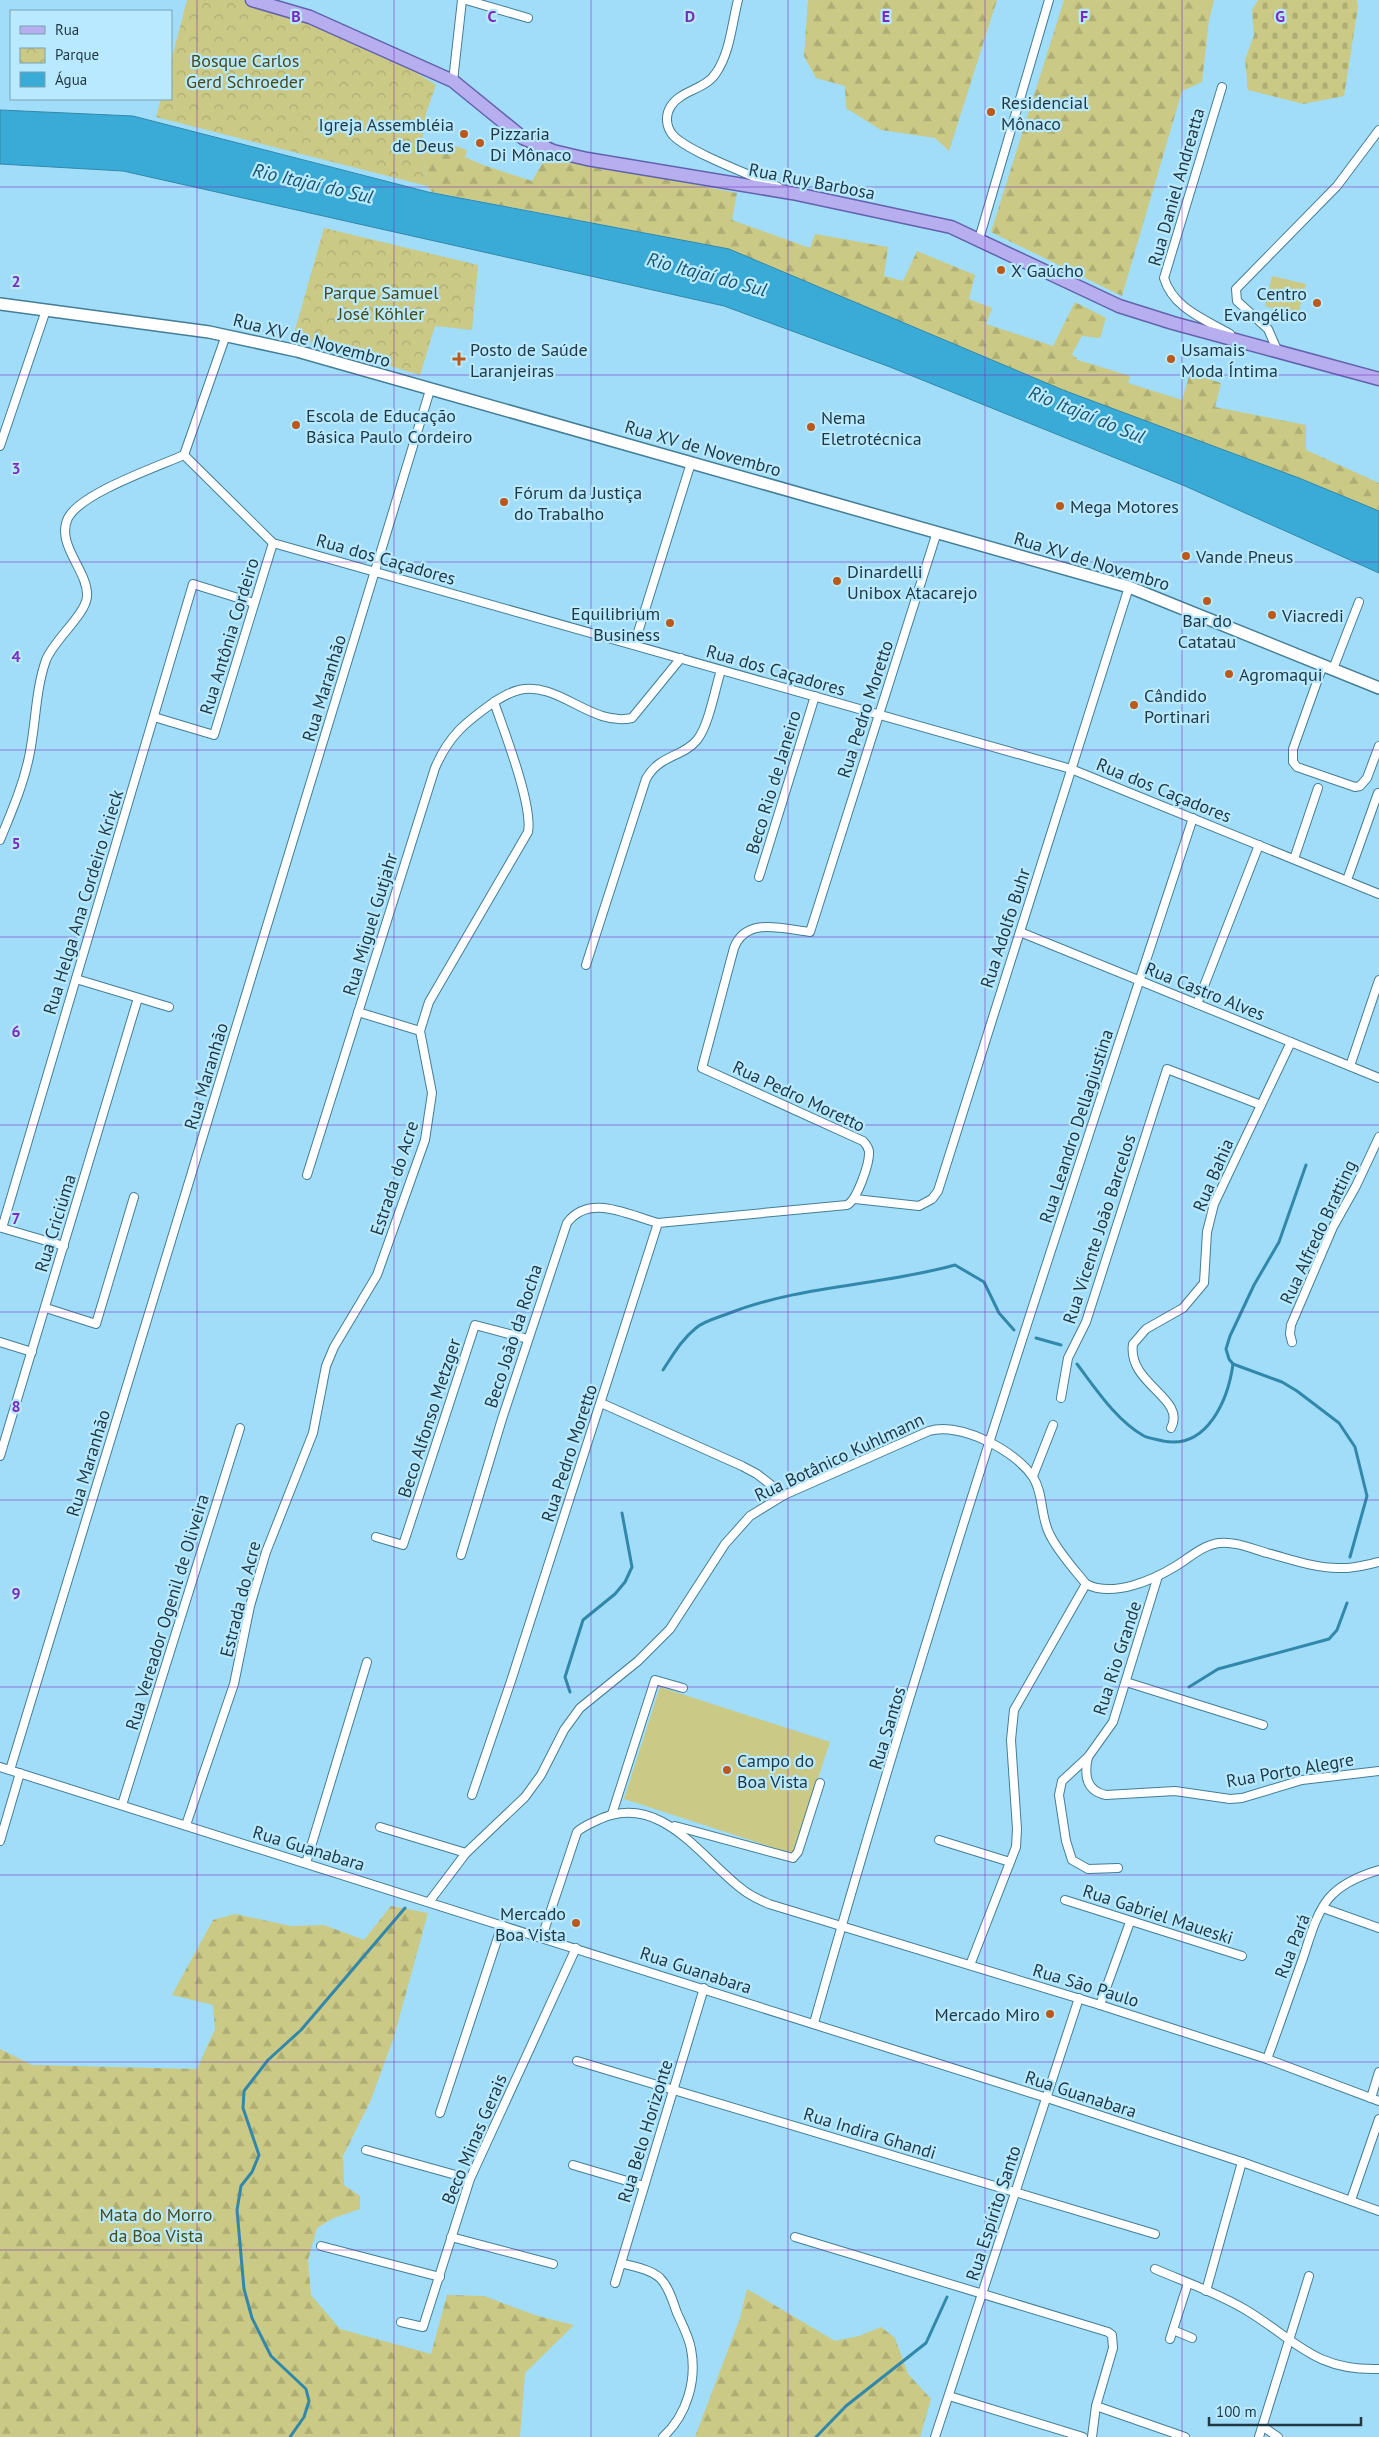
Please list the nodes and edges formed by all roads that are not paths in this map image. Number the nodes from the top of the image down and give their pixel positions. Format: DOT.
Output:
graph roads {
  1 [pos="252,0"];
  2 [pos="462,0"];
  3 [pos="466,0"];
  4 [pos="738,0"];
  5 [pos="1049,0"];
  6 [pos="528,18"];
  7 [pos="453,81"];
  8 [pos="1222,87"];
  9 [pos="1379,130"];
  10 [pos="792,193"];
  11 [pos="979,238"];
  12 [pos="0,304"];
  13 [pos="46,310"];
  14 [pos="226,335"];
  15 [pos="1246,344"];
  16 [pos="1278,352"];
  17 [pos="1379,379"];
  18 [pos="430,390"];
  19 [pos="0,446"];
  20 [pos="184,455"];
  21 [pos="691,463"];
  22 [pos="937,532"];
  23 [pos="273,543"];
  24 [pos="375,572"];
  25 [pos="1129,587"];
  26 [pos="1359,602"];
  27 [pos="254,603"];
  28 [pos="634,645"];
  29 [pos="681,658"];
  30 [pos="1328,667"];
  31 [pos="721,670"];
  32 [pos="1379,688"];
  33 [pos="815,696"];
  34 [pos="494,702"];
  35 [pos="879,714"];
  36 [pos="154,717"];
  37 [pos="1379,746"];
  38 [pos="1072,769"];
  39 [pos="1318,788"];
  40 [pos="1378,793"];
  41 [pos="1193,818"];
  42 [pos="0,840"];
  43 [pos="1259,845"];
  44 [pos="1294,859"];
  45 [pos="759,876"];
  46 [pos="1347,880"];
  47 [pos="1379,894"];
  48 [pos="1020,932"];
  49 [pos="586,964"];
  50 [pos="76,979"];
  51 [pos="1139,980"];
  52 [pos="1379,980"];
  53 [pos="138,998"];
  54 [pos="1197,1004"];
  55 [pos="169,1007"];
  56 [pos="358,1012"];
  57 [pos="420,1031"];
  58 [pos="1291,1042"];
  59 [pos="1350,1066"];
  60 [pos="1379,1078"];
  61 [pos="1261,1105"];
  62 [pos="1379,1137"];
  63 [pos="307,1175"];
  64 [pos="134,1197"];
  65 [pos="855,1199"];
  66 [pos="658,1223"];
  67 [pos="64,1246"];
  68 [pos="46,1308"];
  69 [pos="528,1339"];
  70 [pos="0,1342"];
  71 [pos="1292,1342"];
  72 [pos="32,1352"];
  73 [pos="1061,1398"];
  74 [pos="601,1403"];
  75 [pos="1053,1425"];
  76 [pos="240,1428"];
  77 [pos="1171,1428"];
  78 [pos="990,1443"];
  79 [pos="0,1456"];
  80 [pos="1033,1476"];
  81 [pos="784,1496"];
  82 [pos="376,1537"];
  83 [pos="461,1555"];
  84 [pos="1379,1562"];
  85 [pos="1158,1576"];
  86 [pos="1086,1584"];
  87 [pos="368,1662"];
  88 [pos="1126,1682"];
  89 [pos="683,1688"];
  90 [pos="1263,1725"];
  91 [pos="1088,1757"];
  92 [pos="0,1767"];
  93 [pos="10,1770"];
  94 [pos="1379,1771"];
  95 [pos="20,1773"];
  96 [pos="820,1783"];
  97 [pos="472,1795"];
  98 [pos="122,1805"];
  99 [pos="612,1814"];
  100 [pos="666,1824"];
  101 [pos="186,1826"];
  102 [pos="380,1827"];
  103 [pos="939,1840"];
  104 [pos="0,1841"];
  105 [pos="466,1853"];
  106 [pos="1010,1862"];
  107 [pos="306,1863"];
  108 [pos="1118,1868"];
  109 [pos="1379,1870"];
  110 [pos="1065,1900"];
  111 [pos="429,1902"];
  112 [pos="1322,1908"];
  113 [pos="1130,1922"];
  114 [pos="502,1925"];
  115 [pos="842,1927"];
  116 [pos="1379,1928"];
  117 [pos="542,1937"];
  118 [pos="576,1948"];
  119 [pos="1242,1956"];
  120 [pos="970,1965"];
  121 [pos="704,1988"];
  122 [pos="1080,1998"];
  123 [pos="1100,2004"];
  124 [pos="814,2024"];
  125 [pos="1268,2059"];
  126 [pos="577,2060"];
  127 [pos="1379,2072"];
  128 [pos="673,2089"];
  129 [pos="1047,2098"];
  130 [pos="1375,2100"];
  131 [pos="440,2113"];
  132 [pos="1379,2119"];
  133 [pos="366,2150"];
  134 [pos="1242,2162"];
  135 [pos="574,2165"];
  136 [pos="470,2179"];
  137 [pos="644,2186"];
  138 [pos="1016,2192"];
  139 [pos="1351,2200"];
  140 [pos="1379,2211"];
  141 [pos="1155,2234"];
  142 [pos="451,2237"];
  143 [pos="795,2237"];
  144 [pos="321,2246"];
  145 [pos="621,2263"];
  146 [pos="553,2264"];
  147 [pos="1155,2269"];
  148 [pos="1309,2276"];
  149 [pos="440,2277"];
  150 [pos="615,2283"];
  151 [pos="1188,2283"];
  152 [pos="1206,2291"];
  153 [pos="982,2294"];
  154 [pos="401,2322"];
  155 [pos="1173,2330"];
  156 [pos="1170,2338"];
  157 [pos="1192,2338"];
  158 [pos="1289,2341"];
  159 [pos="1379,2369"];
  160 [pos="949,2396"];
  161 [pos="1096,2406"];
  162 [pos="1262,2426"];
  163 [pos="663,2437"];
  164 [pos="936,2437"];
  165 [pos="1083,2437"];
  166 [pos="1092,2437"];
  167 [pos="1185,2437"];
  168 [pos="1259,2437"];
  169 [pos="1278,2437"];
  1 -- 7 [label="main road, Rua Ruy Barbosa"];
  2 -- 7 [label="street"];
  3 -- 6 [label="street"];
  4 -- 10 [label="street"];
  5 -- 11 [label="street"];
  7 -- 10 [label="main road, Rua Ruy Barbosa"];
  8 -- 15 [label="street, Rua Daniel Andreatta"];
  9 -- 16 [label="street"];
  10 -- 11 [label="main road, Rua Ruy Barbosa"];
  11 -- 15 [label="main road, Rua Ruy Barbosa"];
  12 -- 13 [label="main road, Rua XV de Novembro"];
  13 -- 14 [label="main road, Rua XV de Novembro"];
  13 -- 19 [label="street"];
  14 -- 18 [label="main road, Rua XV de Novembro"];
  14 -- 20 [label="street"];
  15 -- 16 [label="main road, Rua Ruy Barbosa"];
  16 -- 17 [label="main road, Rua Ruy Barbosa"];
  18 -- 21 [label="main road, Rua XV de Novembro"];
  18 -- 24 [label="street, Rua Maranhão"];
  20 -- 23 [label="street, Rua dos Caçadores"];
  20 -- 42 [label="street"];
  21 -- 22 [label="main road, Rua XV de Novembro"];
  21 -- 28 [label="street"];
  22 -- 25 [label="main road, Rua XV de Novembro"];
  22 -- 35 [label="street, Rua Pedro Moretto"];
  23 -- 24 [label="street, Rua dos Caçadores"];
  23 -- 27 [label="street, Rua Antônia Cordeiro"];
  24 -- 28 [label="street, Rua dos Caçadores"];
  24 -- 93 [label="street, Rua Maranhão"];
  25 -- 30 [label="main road, Rua XV de Novembro"];
  25 -- 38 [label="street, Rua Adolfo Buhr"];
  26 -- 30 [label="street"];
  27 -- 36 [label="street, Rua Antônia Cordeiro"];
  27 -- 36 [label="street, Rua Helga Ana Cordeiro Krieck"];
  28 -- 29 [label="street, Rua dos Caçadores"];
  29 -- 31 [label="street, Rua dos Caçadores"];
  29 -- 34 [label="street"];
  30 -- 32 [label="main road, Rua XV de Novembro"];
  30 -- 37 [label="street"];
  31 -- 33 [label="street, Rua dos Caçadores"];
  31 -- 49 [label="street"];
  33 -- 35 [label="street, Rua dos Caçadores"];
  33 -- 45 [label="street, Beco Rio de Janeiro"];
  34 -- 56 [label="street, Rua Miguel Gutjahr"];
  34 -- 57 [label="street, Estrada do Acre"];
  35 -- 38 [label="street, Rua dos Caçadores"];
  35 -- 65 [label="street, Rua Pedro Moretto"];
  36 -- 50 [label="street, Rua Helga Ana Cordeiro Krieck"];
  38 -- 41 [label="street, Rua dos Caçadores"];
  38 -- 48 [label="street, Rua Adolfo Buhr"];
  39 -- 44 [label="street"];
  40 -- 46 [label="street"];
  41 -- 43 [label="street, Rua dos Caçadores"];
  41 -- 51 [label="street, Rua Leandro Dellagiustina"];
  43 -- 44 [label="street, Rua dos Caçadores"];
  43 -- 54 [label="street"];
  44 -- 46 [label="street, Rua dos Caçadores"];
  46 -- 47 [label="street, Rua dos Caçadores"];
  48 -- 51 [label="street, Rua Castro Alves"];
  48 -- 65 [label="street, Rua Adolfo Buhr"];
  50 -- 53 [label="street"];
  50 -- 67 [label="street, Rua Helga Ana Cordeiro Krieck"];
  51 -- 54 [label="street, Rua Castro Alves"];
  51 -- 78 [label="street, Rua Leandro Dellagiustina"];
  52 -- 59 [label="street"];
  53 -- 55 [label="street"];
  53 -- 67 [label="street, Rua Criciúma"];
  54 -- 58 [label="street, Rua Castro Alves"];
  56 -- 57 [label="street"];
  56 -- 63 [label="street, Rua Miguel Gutjahr"];
  57 -- 101 [label="street, Estrada do Acre"];
  58 -- 59 [label="street, Rua Castro Alves"];
  58 -- 61 [label="street, Rua Bahia"];
  59 -- 60 [label="street, Rua Castro Alves"];
  61 -- 73 [label="street, Rua Vicente João Barcelos"];
  61 -- 77 [label="street, Rua Bahia"];
  62 -- 71 [label="street, Rua Alfredo Bratting"];
  64 -- 68 [label="street"];
  65 -- 66 [label="street"];
  66 -- 69 [label="street, Beco João da Rocha"];
  66 -- 74 [label="street, Rua Pedro Moretto"];
  67 -- 68 [label="street, Rua Criciúma"];
  68 -- 72 [label="street, Rua Criciúma"];
  69 -- 82 [label="street, Beco Alfonso Metzger"];
  69 -- 83 [label="street, Beco João da Rocha"];
  70 -- 72 [label="street"];
  72 -- 79 [label="street, Rua Criciúma"];
  74 -- 81 [label="street"];
  74 -- 97 [label="street, Rua Pedro Moretto"];
  75 -- 80 [label="street"];
  76 -- 98 [label="street, Rua Vereador Ogenil de Oliveira"];
  78 -- 80 [label="street, Rua Botânico Kuhlmann"];
  78 -- 81 [label="street, Rua Botânico Kuhlmann"];
  78 -- 115 [label="street, Rua Santos"];
  80 -- 86 [label="street"];
  81 -- 105 [label="street, Rua Botânico Kuhlmann"];
  84 -- 85 [label="street"];
  85 -- 86 [label="street"];
  85 -- 88 [label="street, Rua Rio Grande"];
  86 -- 106 [label="street"];
  87 -- 107 [label="street"];
  88 -- 90 [label="street"];
  88 -- 91 [label="street, Rua Rio Grande"];
  89 -- 99 [label="street"];
  91 -- 94 [label="street, Rua Porto Alegre"];
  91 -- 108 [label="street, Rua Rio Grande"];
  92 -- 93 [label="street, Rua Guanabara"];
  93 -- 95 [label="street, Rua Guanabara"];
  95 -- 98 [label="street, Rua Guanabara"];
  95 -- 104 [label="street"];
  96 -- 100 [label="street"];
  98 -- 101 [label="street, Rua Guanabara"];
  99 -- 100 [label="street"];
  99 -- 117 [label="street"];
  100 -- 115 [label="street, Rua São Paulo"];
  101 -- 107 [label="street, Rua Guanabara"];
  102 -- 105 [label="street"];
  103 -- 106 [label="street"];
  105 -- 111 [label="street, Rua Botânico Kuhlmann"];
  106 -- 120 [label="street"];
  107 -- 111 [label="street, Rua Guanabara"];
  109 -- 112 [label="street, Rua Pará"];
  110 -- 113 [label="street, Rua Gabriel Maueski"];
  111 -- 114 [label="street, Rua Guanabara"];
  112 -- 116 [label="street"];
  112 -- 125 [label="street, Rua Pará"];
  113 -- 119 [label="street, Rua Gabriel Maueski"];
  113 -- 123 [label="street"];
  114 -- 117 [label="street, Rua Guanabara"];
  114 -- 131 [label="street"];
  115 -- 120 [label="street, Rua São Paulo"];
  115 -- 124 [label="street, Rua Santos"];
  117 -- 118 [label="street, Rua Guanabara"];
  118 -- 121 [label="street, Rua Guanabara"];
  118 -- 136 [label="street, Beco Minas Gerais"];
  120 -- 122 [label="street, Rua São Paulo"];
  121 -- 124 [label="street, Rua Guanabara"];
  121 -- 128 [label="street, Rua Belo Horizonte"];
  122 -- 123 [label="street, Rua São Paulo"];
  122 -- 129 [label="street, Rua Espírito Santo"];
  123 -- 125 [label="street, Rua São Paulo"];
  124 -- 129 [label="street, Rua Guanabara"];
  125 -- 130 [label="street, Rua São Paulo"];
  126 -- 128 [label="street, Rua Indira Ghandi"];
  127 -- 130 [label="street"];
  128 -- 137 [label="street, Rua Belo Horizonte"];
  128 -- 138 [label="street, Rua Indira Ghandi"];
  129 -- 134 [label="street, Rua Guanabara"];
  129 -- 138 [label="street, Rua Espírito Santo"];
  132 -- 139 [label="street"];
  133 -- 136 [label="street"];
  134 -- 139 [label="street, Rua Guanabara"];
  134 -- 152 [label="street"];
  135 -- 137 [label="street"];
  136 -- 142 [label="street, Beco Minas Gerais"];
  137 -- 145 [label="street, Rua Belo Horizonte"];
  138 -- 141 [label="street, Rua Indira Ghandi"];
  138 -- 153 [label="street, Rua Espírito Santo"];
  139 -- 140 [label="street, Rua Guanabara"];
  142 -- 146 [label="street"];
  142 -- 149 [label="street, Beco Minas Gerais"];
  143 -- 153 [label="street"];
  144 -- 149 [label="street"];
  145 -- 150 [label="street, Rua Belo Horizonte"];
  145 -- 163 [label="street"];
  147 -- 151 [label="street"];
  148 -- 158 [label="street"];
  149 -- 154 [label="street, Beco Minas Gerais"];
  151 -- 152 [label="street"];
  151 -- 155 [label="street"];
  152 -- 158 [label="street"];
  153 -- 160 [label="street, Rua Espírito Santo"];
  153 -- 161 [label="street"];
  155 -- 156 [label="street"];
  155 -- 157 [label="street"];
  158 -- 159 [label="street"];
  158 -- 162 [label="street"];
  160 -- 164 [label="street, Rua Espírito Santo"];
  160 -- 165 [label="street"];
  161 -- 166 [label="street"];
  161 -- 167 [label="street"];
  162 -- 168 [label="street"];
  162 -- 169 [label="street"];
}
